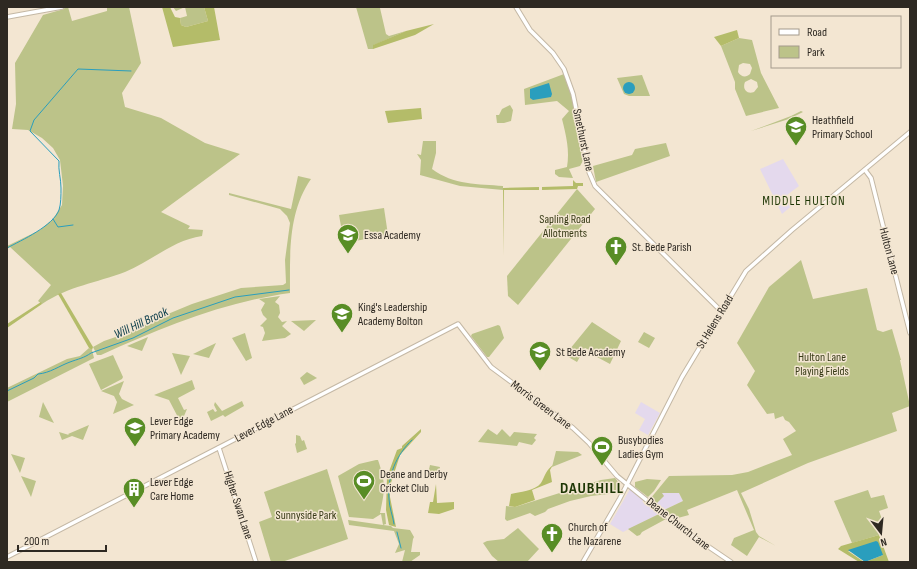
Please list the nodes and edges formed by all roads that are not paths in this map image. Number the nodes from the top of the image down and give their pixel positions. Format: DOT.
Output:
graph roads {
  1 [pos="31,7"];
  2 [pos="62,7"];
  3 [pos="516,7"];
  4 [pos="32,12"];
  5 [pos="7,17"];
  6 [pos="910,132"];
  7 [pos="866,170"];
  8 [pos="721,311"];
  9 [pos="458,324"];
  10 [pos="910,333"];
  11 [pos="219,448"];
  12 [pos="627,484"];
  13 [pos="7,557"];
  14 [pos="256,562"];
  15 [pos="583,562"];
  16 [pos="731,562"];
  1 -- 4 [label="street"];
  2 -- 4 [label="street"];
  3 -- 8 [label="street, Smethurst Lane"];
  4 -- 5 [label="street"];
  6 -- 7 [label="street, St Helens Road"];
  7 -- 8 [label="street, St Helens Road"];
  7 -- 10 [label="street, Hulton Lane"];
  8 -- 12 [label="street, St Helens Road"];
  9 -- 11 [label="street, Lever Edge Lane"];
  9 -- 12 [label="street, Morris Green Lane"];
  11 -- 13 [label="street, Lever Edge Lane"];
  11 -- 14 [label="street, Higher Swan Lane"];
  12 -- 15 [label="street, St Helens Road"];
  12 -- 16 [label="street, Deane Church Lane"];
}
